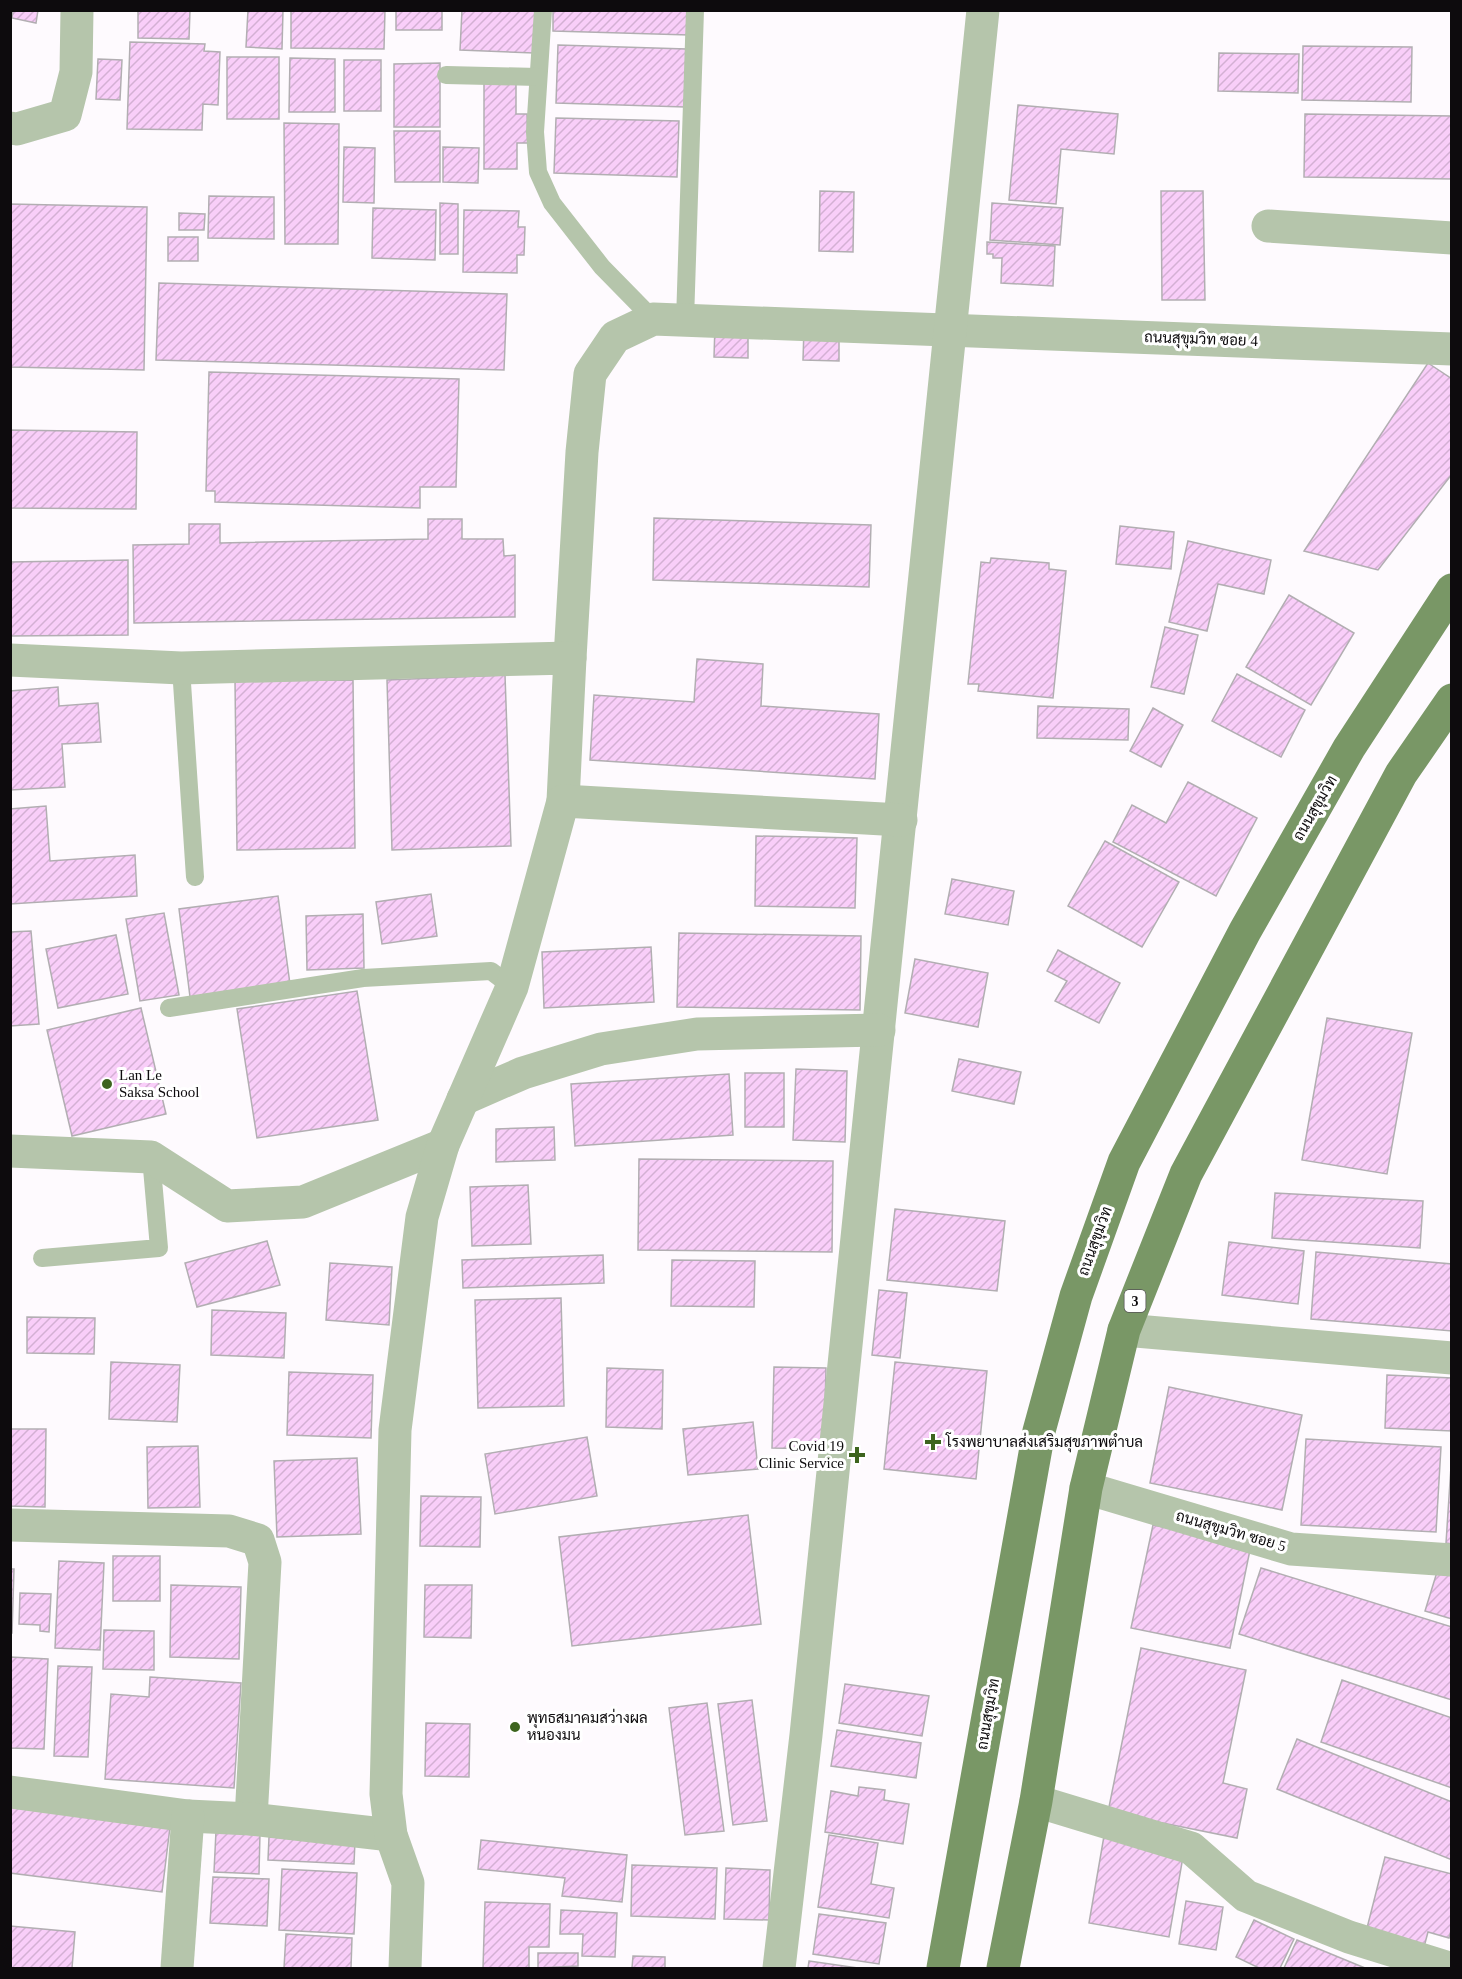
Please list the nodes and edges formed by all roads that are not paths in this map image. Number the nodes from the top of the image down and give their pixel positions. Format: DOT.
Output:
graph roads {
  1 [pos="77,10"];
  2 [pos="543,10"];
  3 [pos="695,10"];
  4 [pos="983,10"];
  5 [pos="446,75"];
  6 [pos="538,77"];
  7 [pos="10,128"];
  8 [pos="1268,226"];
  9 [pos="1452,238"];
  10 [pos="669,320"];
  11 [pos="951,329"];
  12 [pos="1452,349"];
  13 [pos="1452,590"];
  14 [pos="570,658"];
  15 [pos="10,660"];
  16 [pos="181,668"];
  17 [pos="1452,700"];
  18 [pos="564,801"];
  19 [pos="901,820"];
  20 [pos="195,877"];
  21 [pos="512,987"];
  22 [pos="169,1008"];
  23 [pos="879,1030"];
  24 [pos="463,1099"];
  25 [pos="443,1145"];
  26 [pos="10,1151"];
  27 [pos="151,1157"];
  28 [pos="42,1258"];
  29 [pos="1124,1330"];
  30 [pos="1452,1358"];
  31 [pos="1086,1488"];
  32 [pos="10,1525"];
  33 [pos="1452,1560"];
  34 [pos="10,1792"];
  35 [pos="1036,1801"];
  36 [pos="188,1816"];
  37 [pos="251,1819"];
  38 [pos="392,1835"];
  39 [pos="177,1968"];
  40 [pos="405,1968"];
  41 [pos="779,1968"];
  42 [pos="943,1968"];
  43 [pos="1003,1968"];
  44 [pos="1449,1968"];
  1 -- 7 [label="street"];
  2 -- 6 [label="lane"];
  3 -- 10 [label="lane"];
  4 -- 11 [label="street"];
  5 -- 6 [label="lane"];
  6 -- 10 [label="lane"];
  8 -- 9 [label="street"];
  10 -- 11 [label="street, ถนนสุขุมวิท ซอย 4"];
  10 -- 14 [label="street"];
  11 -- 12 [label="street, ถนนสุขุมวิท ซอย 4"];
  11 -- 19 [label="street"];
  13 -- 42 [label="main road, ถนนสุขุมวิท"];
  14 -- 16 [label="street"];
  14 -- 18 [label="street"];
  15 -- 16 [label="street"];
  16 -- 20 [label="lane"];
  17 -- 29 [label="main road, 3"];
  18 -- 19 [label="street"];
  18 -- 21 [label="street"];
  19 -- 23 [label="street"];
  21 -- 22 [label="lane"];
  21 -- 24 [label="street"];
  23 -- 24 [label="street"];
  23 -- 41 [label="street"];
  24 -- 25 [label="street"];
  25 -- 27 [label="street"];
  25 -- 38 [label="street"];
  26 -- 27 [label="street"];
  27 -- 28 [label="lane"];
  29 -- 30 [label="street"];
  29 -- 31 [label="main road, 3"];
  31 -- 33 [label="street, ถนนสุขุมวิท ซอย 5"];
  31 -- 35 [label="main road, 3"];
  32 -- 37 [label="street"];
  34 -- 36 [label="street"];
  35 -- 43 [label="main road, 3"];
  35 -- 44 [label="street"];
  36 -- 37 [label="street"];
  36 -- 39 [label="street"];
  37 -- 38 [label="street"];
  38 -- 40 [label="street"];
}
